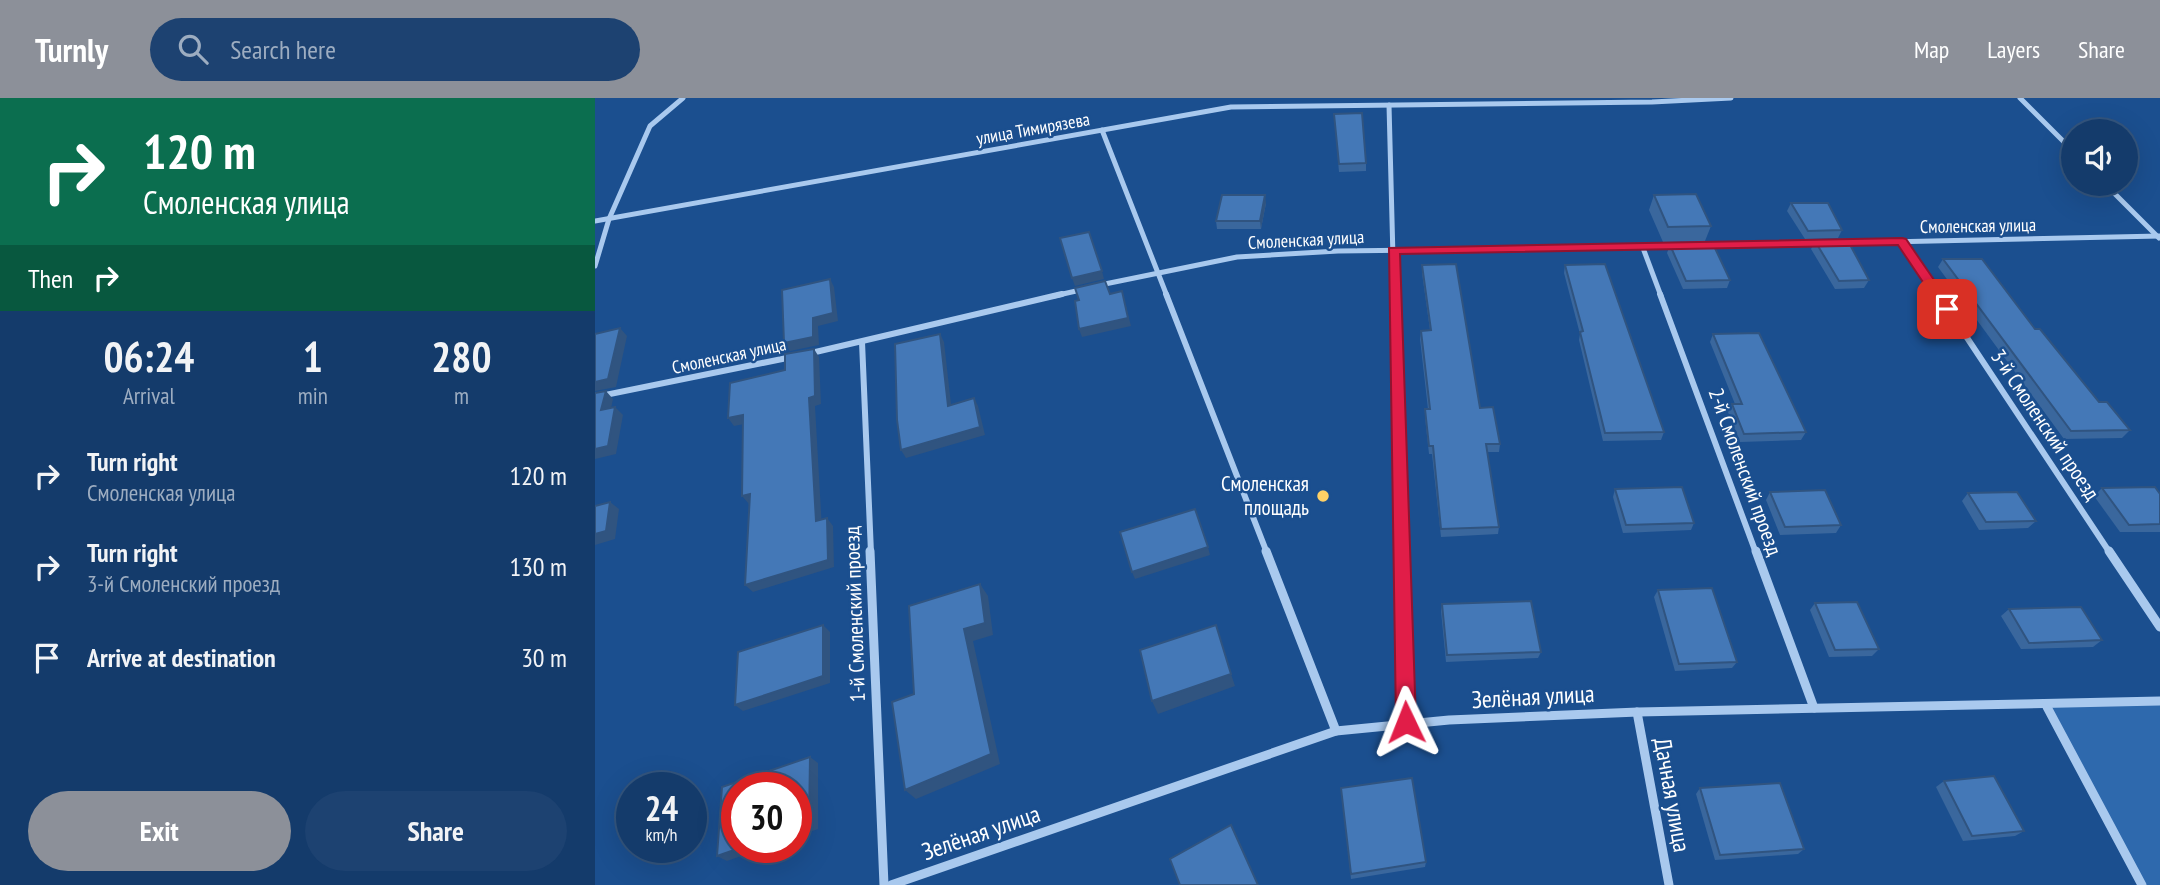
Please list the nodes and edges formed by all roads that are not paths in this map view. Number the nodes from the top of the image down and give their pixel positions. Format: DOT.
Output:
graph roads {
  1 [pos="683,98"];
  2 [pos="1731,98"];
  3 [pos="2020,98"];
  4 [pos="1651,100"];
  5 [pos="1389,105"];
  6 [pos="1102,130"];
  7 [pos="2061,139"];
  8 [pos="2117,196"];
  9 [pos="609,219"];
  10 [pos="595,221"];
  11 [pos="2159,237"];
  12 [pos="1902,241"];
  13 [pos="1684,247"];
  14 [pos="1698,247"];
  15 [pos="1643,248"];
  16 [pos="1394,251"];
  17 [pos="595,266"];
  18 [pos="1159,271"];
  19 [pos="862,342"];
  20 [pos="595,397"];
  21 [pos="2160,627"];
  22 [pos="2160,701"];
  23 [pos="2047,706"];
  24 [pos="1814,708"];
  25 [pos="1637,712"];
  26 [pos="1406,722"];
  27 [pos="1336,731"];
  28 [pos="884,885"];
  29 [pos="891,885"];
  30 [pos="1669,885"];
  31 [pos="2142,885"];
  1 -- 9 [label="street"];
  2 -- 4 [label="street, улица Тимирязева"];
  3 -- 7 [label="street"];
  4 -- 5 [label="street, улица Тимирязева"];
  5 -- 6 [label="street, улица Тимирязева"];
  5 -- 16 [label="street"];
  6 -- 9 [label="street, улица Тимирязева"];
  6 -- 18 [label="street"];
  8 -- 11 [label="street"];
  9 -- 10 [label="street, улица Тимирязева"];
  9 -- 17 [label="street"];
  11 -- 12 [label="street, Смоленская улица"];
  12 -- 14 [label="street, Смоленская улица"];
  12 -- 21 [label="street, 3-й Смоленский проезд"];
  13 -- 15 [label="street, Смоленская улица"];
  15 -- 16 [label="street, Смоленская улица"];
  15 -- 24 [label="street, 2-й Смоленский проезд"];
  16 -- 18 [label="street, Смоленская улица"];
  16 -- 26 [label="street"];
  18 -- 19 [label="street, Смоленская улица"];
  18 -- 27 [label="street"];
  19 -- 20 [label="street, Смоленская улица"];
  19 -- 28 [label="street, 1-й Смоленский проезд"];
  22 -- 23 [label="street, Зелёная улица"];
  23 -- 24 [label="street, Зелёная улица"];
  23 -- 31 [label="street"];
  24 -- 25 [label="street, Зелёная улица"];
  25 -- 26 [label="street, Зелёная улица"];
  25 -- 30 [label="street, Дачная улица"];
  26 -- 27 [label="street, Зелёная улица"];
  27 -- 29 [label="street, Зелёная улица"];
}
